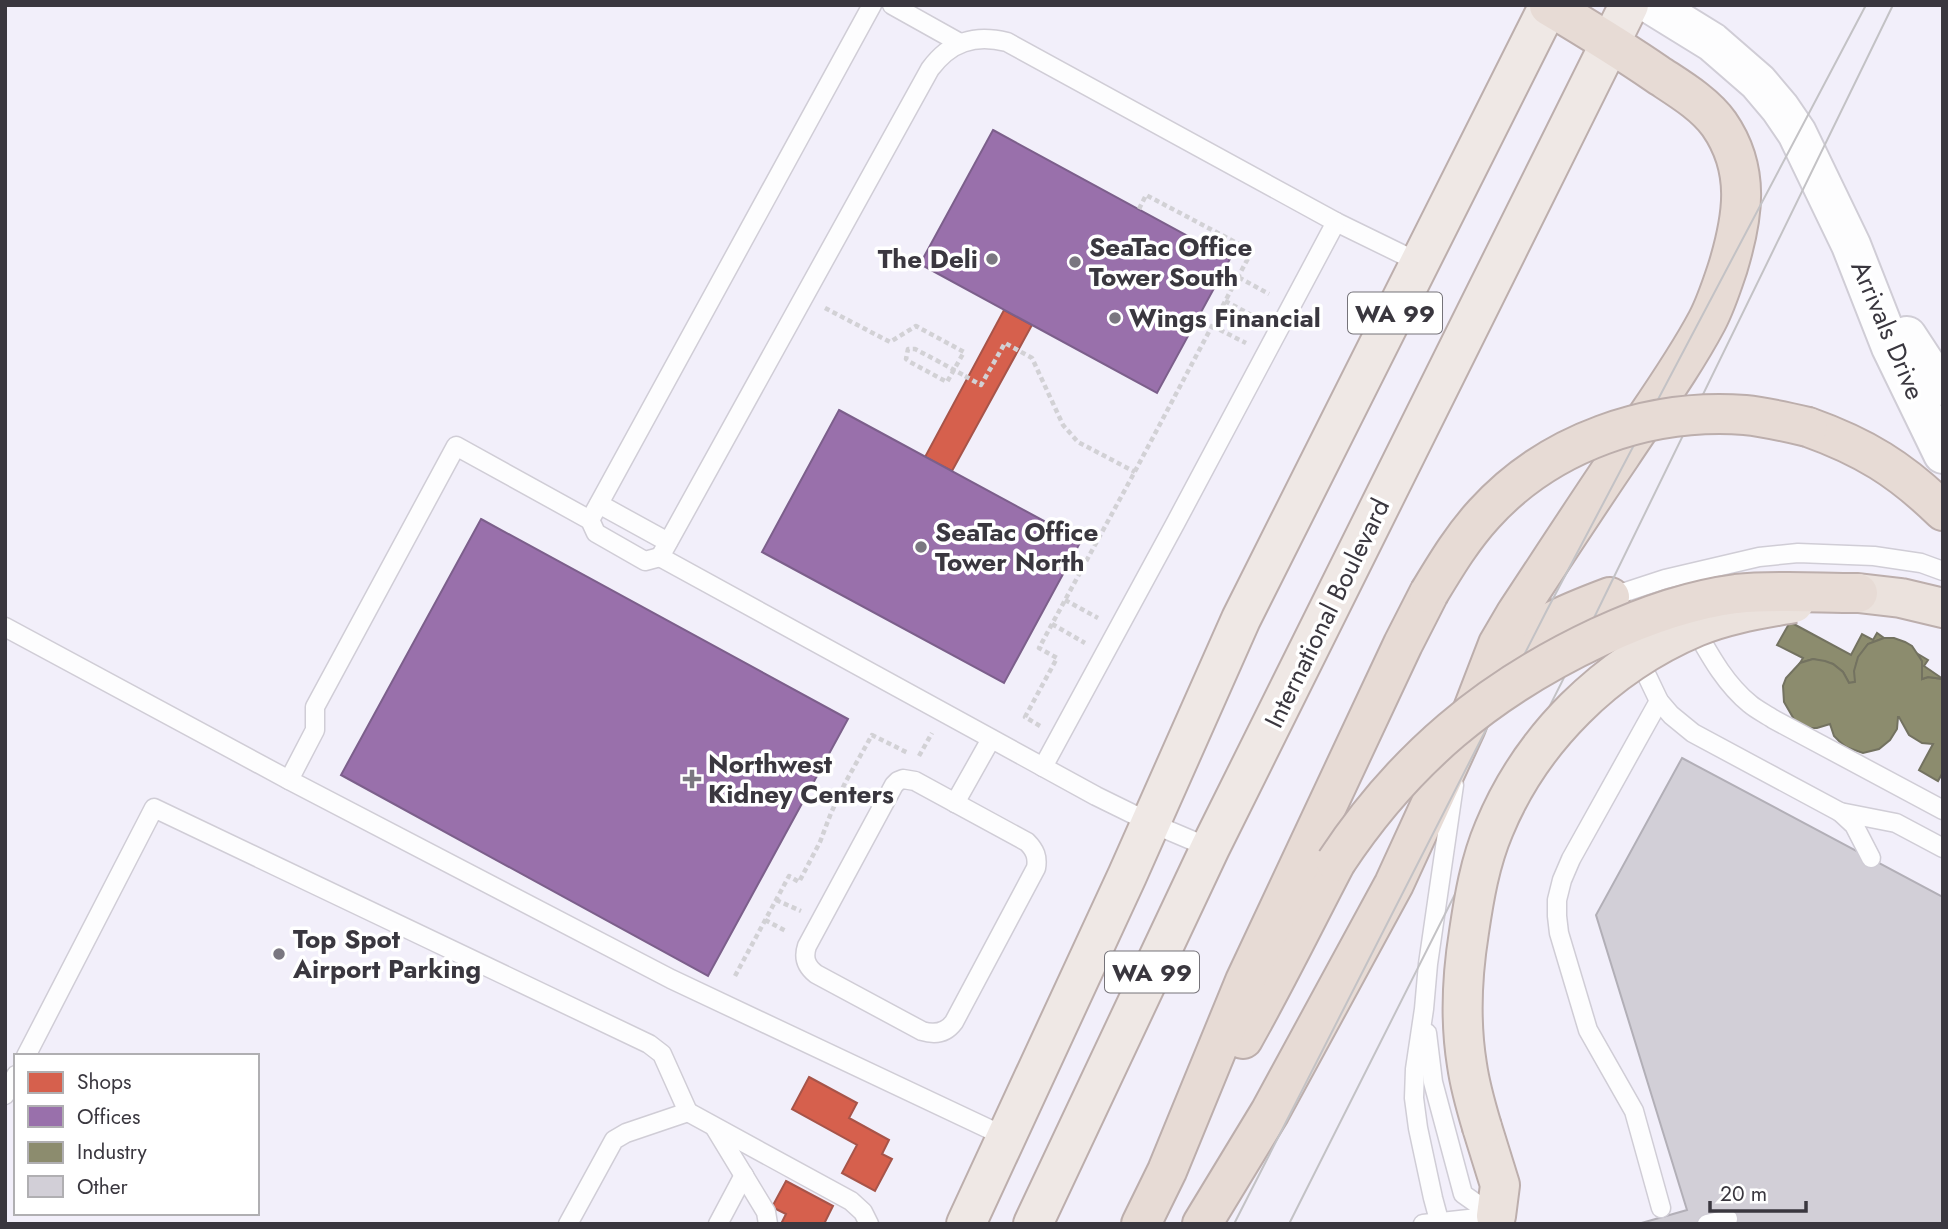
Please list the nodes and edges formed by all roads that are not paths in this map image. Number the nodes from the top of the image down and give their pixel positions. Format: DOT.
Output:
graph roads {
  1 [pos="872,5"];
  2 [pos="892,5"];
  3 [pos="1629,5"];
  4 [pos="1652,5"];
  5 [pos="1549,6"];
  6 [pos="960,43"];
  7 [pos="1610,43"];
  8 [pos="1336,222"];
  9 [pos="1851,245"];
  10 [pos="1420,263"];
  11 [pos="1943,386"];
  12 [pos="1943,454"];
  13 [pos="1943,511"];
  14 [pos="595,512"];
  15 [pos="664,550"];
  16 [pos="1943,570"];
  17 [pos="1665,579"];
  18 [pos="1858,593"];
  19 [pos="1610,597"];
  20 [pos="1943,608"];
  21 [pos="5,627"];
  22 [pos="1485,675"];
  23 [pos="1659,701"];
  24 [pos="1466,727"];
  25 [pos="991,739"];
  26 [pos="1042,767"];
  27 [pos="289,780"];
  28 [pos="955,803"];
  29 [pos="1943,810"];
  30 [pos="1840,812"];
  31 [pos="1151,823"];
  32 [pos="1210,848"];
  33 [pos="1943,848"];
  34 [pos="1871,858"];
  35 [pos="1424,1009"];
  36 [pos="27,1054"];
  37 [pos="14,1079"];
  38 [pos="5,1095"];
  39 [pos="688,1112"];
  40 [pos="713,1125"];
  41 [pos="1006,1137"];
  42 [pos="1167,1171"];
  43 [pos="744,1175"];
  44 [pos="1661,1208"];
  45 [pos="1728,1219"];
  46 [pos="1497,1220"];
  47 [pos="1434,1223"];
  48 [pos="568,1224"];
  49 [pos="718,1224"];
  50 [pos="768,1224"];
  51 [pos="869,1224"];
  52 [pos="966,1224"];
  53 [pos="1033,1224"];
  54 [pos="1142,1224"];
  55 [pos="1202,1224"];
  56 [pos="1707,1224"];
  1 -- 14 [label="lane"];
  2 -- 6 [label="lane"];
  3 -- 7 [label="main road, International Boulevard / WA 99"];
  4 -- 9 [label="main road, Arrivals Drive"];
  5 -- 7 [label="highway"];
  5 -- 10 [label="main road, WA 99"];
  6 -- 8 [label="lane"];
  6 -- 15 [label="lane"];
  7 -- 22 [label="highway"];
  7 -- 32 [label="main road, International Boulevard / WA 99"];
  8 -- 10 [label="lane"];
  8 -- 26 [label="lane"];
  9 -- 11 [label="main road, Arrivals Drive"];
  9 -- 12 [label="main road, Arrivals Drive"];
  10 -- 31 [label="main road, WA 99"];
  13 -- 42 [label="highway, bridge"];
  14 -- 15 [label="lane"];
  14 -- 15 [label="lane"];
  14 -- 27 [label="lane"];
  15 -- 25 [label="lane"];
  16 -- 17 [label="lane"];
  17 -- 19 [label="lane"];
  17 -- 29 [label="lane"];
  18 -- 20 [label="highway"];
  18 -- 42 [label="highway, bridge"];
  18 -- 46 [label="highway, bridge"];
  19 -- 22 [label="highway"];
  19 -- 23 [label="lane"];
  21 -- 27 [label="lane"];
  22 -- 24 [label="highway"];
  23 -- 30 [label="lane"];
  23 -- 44 [label="lane"];
  24 -- 35 [label="lane"];
  24 -- 55 [label="highway"];
  25 -- 26 [label="lane"];
  25 -- 28 [label="lane"];
  26 -- 31 [label="lane"];
  27 -- 41 [label="lane"];
  28 -- 28 [label="lane"];
  30 -- 33 [label="lane"];
  30 -- 34 [label="lane"];
  31 -- 32 [label="lane"];
  31 -- 41 [label="main road, WA 99"];
  32 -- 53 [label="main road, International Boulevard / WA 99"];
  35 -- 46 [label="lane"];
  35 -- 47 [label="lane"];
  36 -- 39 [label="lane"];
  37 -- 38 [label="lane"];
  39 -- 40 [label="lane"];
  39 -- 48 [label="lane"];
  40 -- 43 [label="lane"];
  40 -- 51 [label="lane"];
  41 -- 52 [label="main road, WA 99"];
  42 -- 54 [label="highway"];
  43 -- 49 [label="lane"];
  43 -- 50 [label="lane"];
  45 -- 56 [label="lane"];
  46 -- 47 [label="lane"];
}
